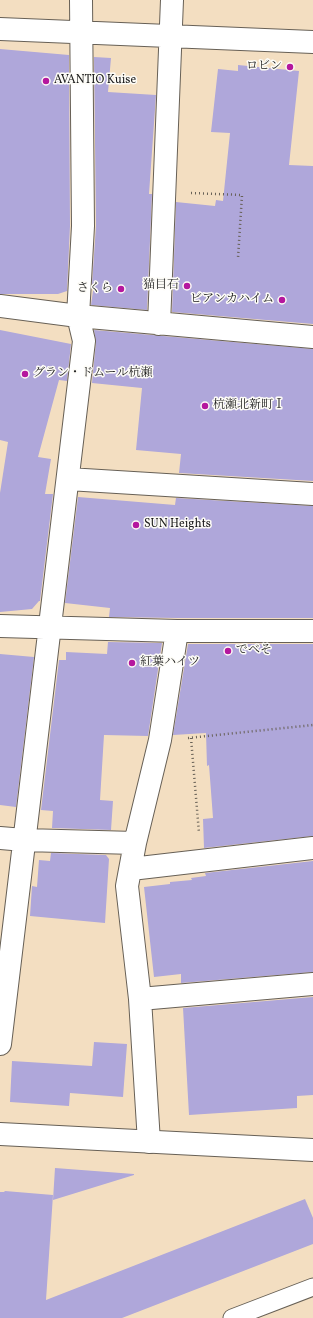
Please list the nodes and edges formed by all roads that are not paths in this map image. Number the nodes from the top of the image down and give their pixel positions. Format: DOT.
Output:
graph roads {
  1 [pos="80,0"];
  2 [pos="172,0"];
  3 [pos="0,29"];
  4 [pos="81,32"];
  5 [pos="171,36"];
  6 [pos="313,42"];
  7 [pos="0,306"];
  8 [pos="78,316"];
  9 [pos="159,324"];
  10 [pos="313,337"];
  11 [pos="68,479"];
  12 [pos="313,494"];
  13 [pos="0,626"];
  14 [pos="49,628"];
  15 [pos="176,631"];
  16 [pos="313,631"];
  17 [pos="0,838"];
  18 [pos="24,840"];
  19 [pos="135,844"];
  20 [pos="313,848"];
  21 [pos="131,869"];
  22 [pos="313,984"];
  23 [pos="140,999"];
  24 [pos="0,1044"];
  25 [pos="0,1134"];
  26 [pos="149,1142"];
  27 [pos="313,1150"];
  28 [pos="313,1287"];
  29 [pos="232,1318"];
  1 -- 4 [label="street"];
  2 -- 5 [label="street"];
  3 -- 4 [label="street"];
  4 -- 5 [label="street"];
  4 -- 8 [label="street"];
  5 -- 6 [label="street"];
  5 -- 9 [label="street"];
  7 -- 8 [label="street"];
  8 -- 9 [label="street"];
  8 -- 11 [label="street"];
  9 -- 10 [label="street"];
  11 -- 12 [label="street"];
  11 -- 14 [label="street"];
  13 -- 14 [label="street"];
  14 -- 15 [label="street"];
  14 -- 18 [label="street"];
  15 -- 16 [label="street"];
  15 -- 19 [label="street"];
  17 -- 18 [label="street"];
  18 -- 19 [label="street"];
  18 -- 24 [label="street"];
  19 -- 21 [label="street"];
  20 -- 21 [label="street"];
  21 -- 23 [label="street"];
  22 -- 23 [label="street"];
  23 -- 26 [label="street"];
  25 -- 26 [label="street"];
  26 -- 27 [label="street"];
  28 -- 29 [label="lane"];
}
